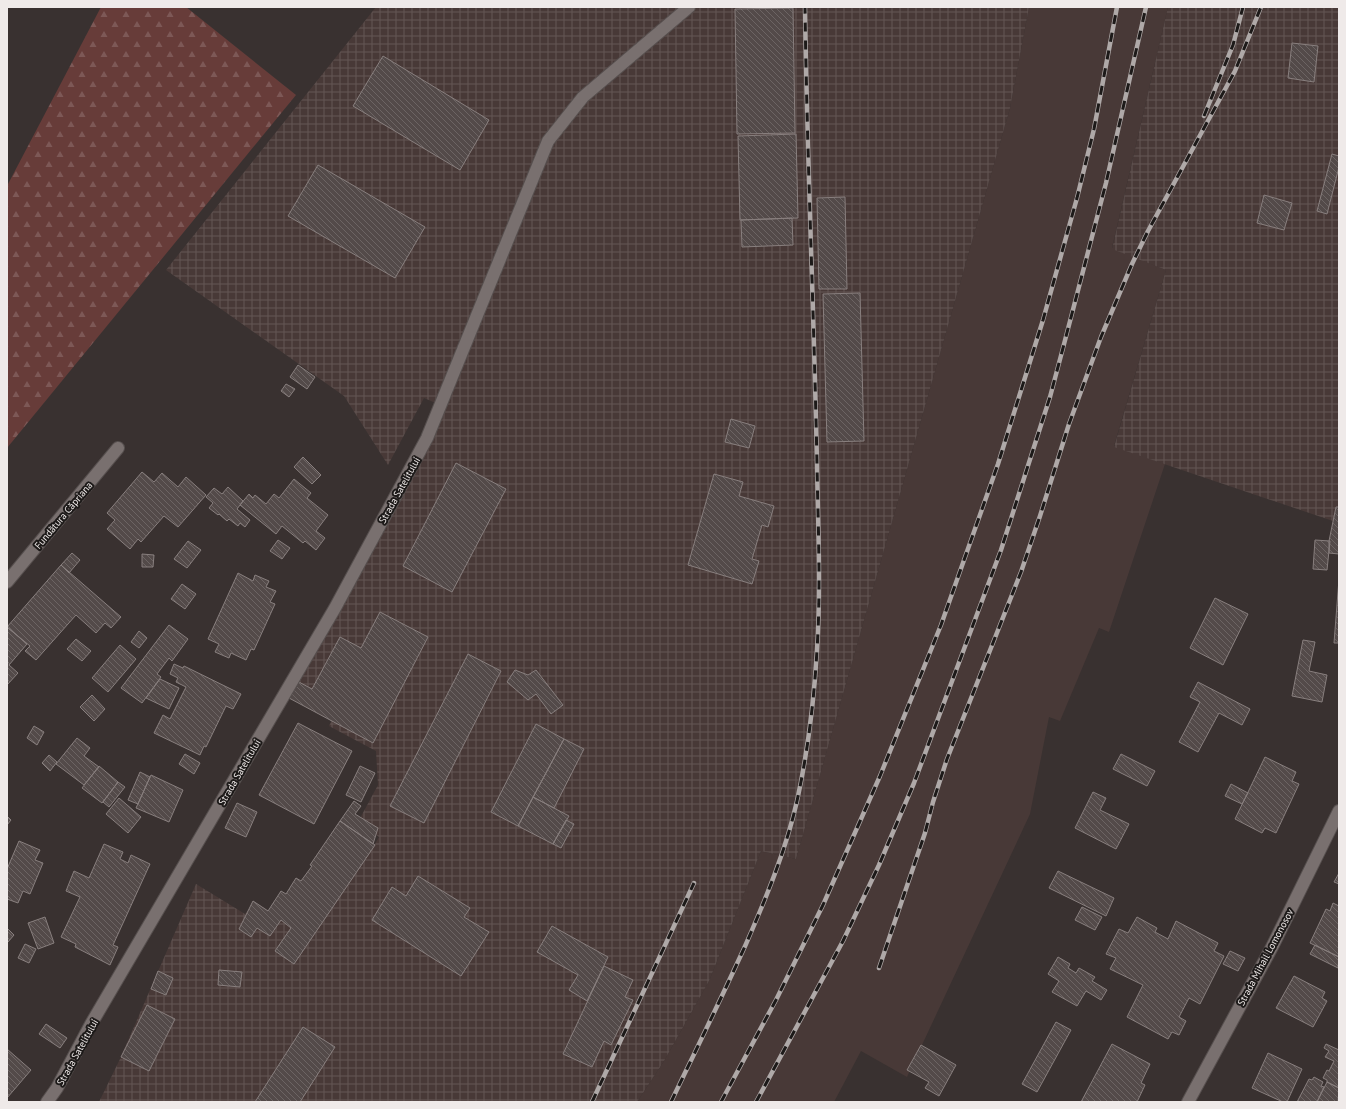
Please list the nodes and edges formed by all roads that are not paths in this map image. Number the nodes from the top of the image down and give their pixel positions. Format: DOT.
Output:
graph roads {
  1 [pos="689,7"];
  2 [pos="118,448"];
  3 [pos="7,582"];
  4 [pos="1339,811"];
  5 [pos="47,1102"];
  6 [pos="1188,1102"];
  1 -- 5 [label="street, Strada Satelitului"];
  2 -- 3 [label="street, Fundătura Căpriana"];
  4 -- 6 [label="street, Strada Mihail Lomonosov"];
}
